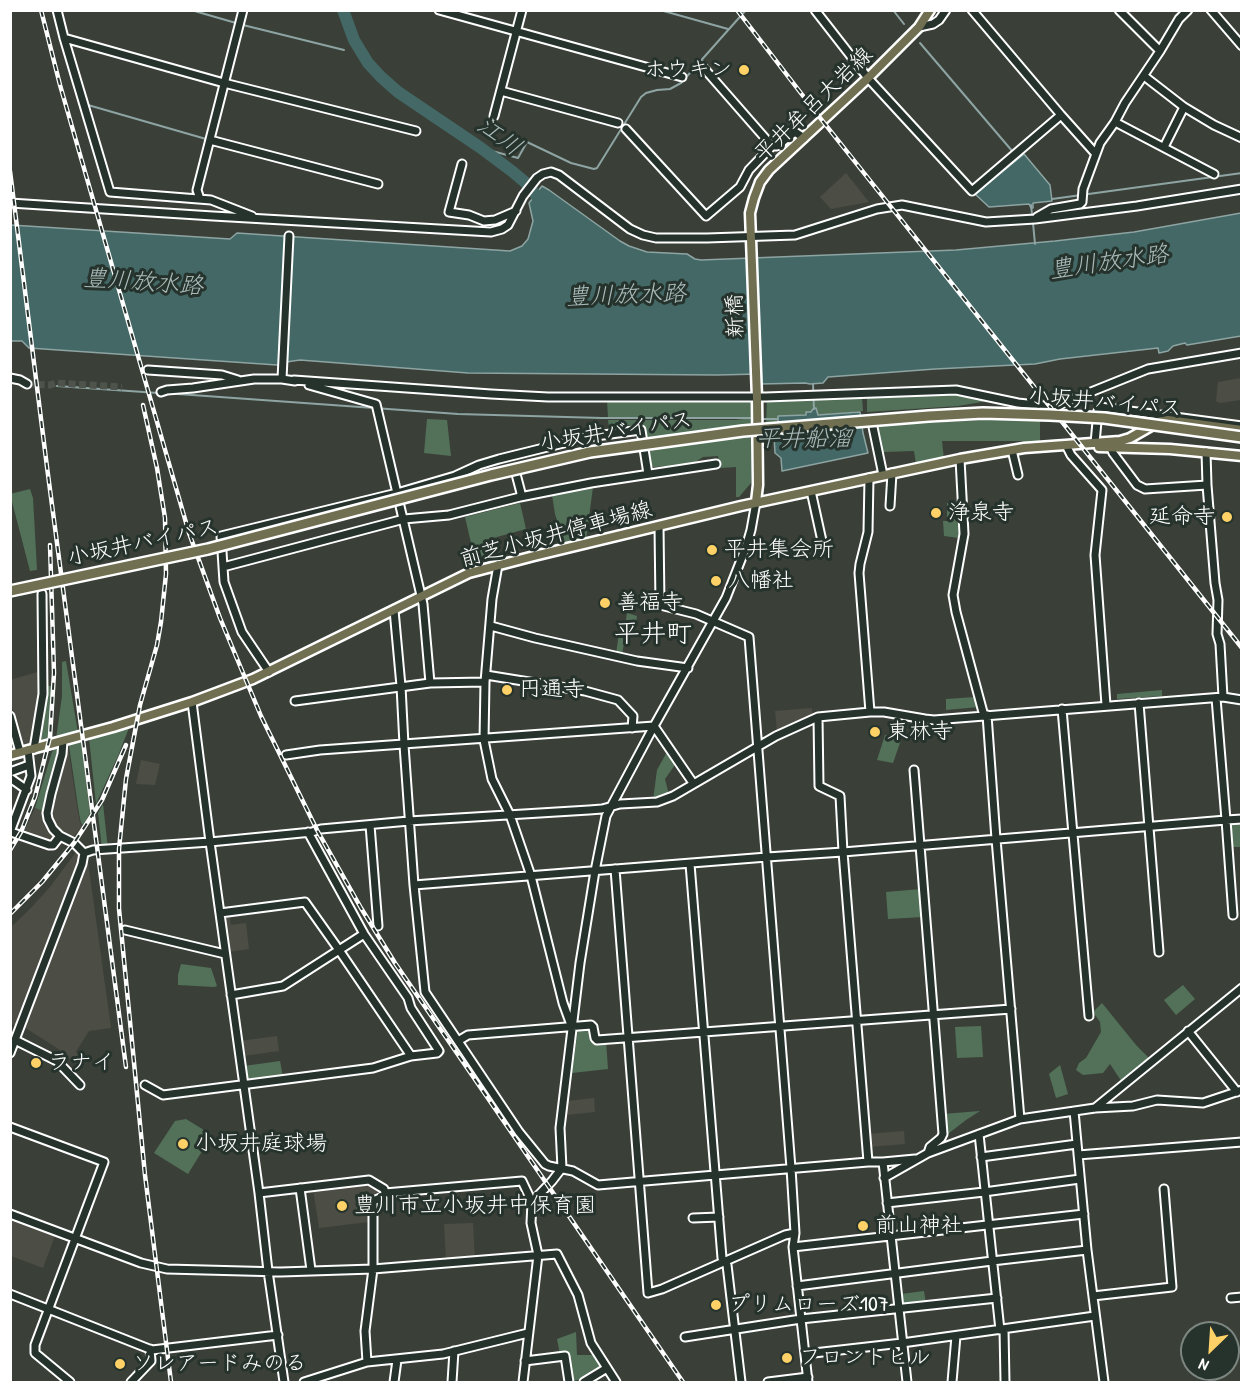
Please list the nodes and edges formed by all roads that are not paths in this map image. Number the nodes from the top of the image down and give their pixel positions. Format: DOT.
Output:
graph roads {
  1 [pos="57,10"];
  2 [pos="243,10"];
  3 [pos="439,10"];
  4 [pos="522,10"];
  5 [pos="815,10"];
  6 [pos="930,10"];
  7 [pos="946,10"];
  8 [pos="972,10"];
  9 [pos="1119,10"];
  10 [pos="1188,10"];
  11 [pos="1211,10"];
  12 [pos="919,27"];
  13 [pos="517,31"];
  14 [pos="64,38"];
  15 [pos="1242,46"];
  16 [pos="1160,51"];
  17 [pos="702,66"];
  18 [pos="1144,76"];
  19 [pos="682,77"];
  20 [pos="868,78"];
  21 [pos="224,83"];
  22 [pos="501,91"];
  23 [pos="1184,106"];
  24 [pos="1061,115"];
  25 [pos="494,116"];
  26 [pos="1114,122"];
  27 [pos="618,123"];
  28 [pos="626,129"];
  29 [pos="417,131"];
  30 [pos="804,138"];
  31 [pos="1242,138"];
  32 [pos="210,141"];
  33 [pos="772,146"];
  34 [pos="1164,147"];
  35 [pos="1095,153"];
  36 [pos="462,165"];
  37 [pos="1214,174"];
  38 [pos="378,184"];
  39 [pos="1242,189"];
  40 [pos="200,199"];
  41 [pos="10,203"];
  42 [pos="516,211"];
  43 [pos="260,219"];
  44 [pos="1035,219"];
  45 [pos="289,236"];
  46 [pos="752,238"];
  47 [pos="1242,353"];
  48 [pos="148,370"];
  49 [pos="282,377"];
  50 [pos="10,378"];
  51 [pos="294,380"];
  52 [pos="239,381"];
  53 [pos="27,384"];
  54 [pos="161,392"];
  55 [pos="757,395"];
  56 [pos="1242,426"];
  57 [pos="873,427"];
  58 [pos="1242,430"];
  59 [pos="1242,437"];
  60 [pos="1095,443"];
  61 [pos="1066,446"];
  62 [pos="1111,448"];
  63 [pos="1012,450"];
  64 [pos="1206,452"];
  65 [pos="1242,456"];
  66 [pos="960,459"];
  67 [pos="716,464"];
  68 [pos="516,474"];
  69 [pos="648,474"];
  70 [pos="887,474"];
  71 [pos="1018,475"];
  72 [pos="869,478"];
  73 [pos="1207,485"];
  74 [pos="811,491"];
  75 [pos="397,493"];
  76 [pos="520,497"];
  77 [pos="756,502"];
  78 [pos="890,506"];
  79 [pos="404,519"];
  80 [pos="659,526"];
  81 [pos="822,541"];
  82 [pos="498,565"];
  83 [pos="223,567"];
  84 [pos="10,591"];
  85 [pos="42,594"];
  86 [pos="421,596"];
  87 [pos="394,610"];
  88 [pos="714,621"];
  89 [pos="491,626"];
  90 [pos="688,668"];
  91 [pos="268,672"];
  92 [pos="486,678"];
  93 [pos="430,683"];
  94 [pos="401,686"];
  95 [pos="1219,698"];
  96 [pos="1242,700"];
  97 [pos="295,701"];
  98 [pos="192,702"];
  99 [pos="1139,703"];
  100 [pos="1106,705"];
  101 [pos="1062,709"];
  102 [pos="870,712"];
  103 [pos="986,715"];
  104 [pos="10,716"];
  105 [pos="818,717"];
  106 [pos="654,726"];
  107 [pos="632,728"];
  108 [pos="484,740"];
  109 [pos="63,741"];
  110 [pos="404,745"];
  111 [pos="757,747"];
  112 [pos="27,750"];
  113 [pos="10,755"];
  114 [pos="286,755"];
  115 [pos="29,765"];
  116 [pos="914,770"];
  117 [pos="10,772"];
  118 [pos="10,778"];
  119 [pos="693,783"];
  120 [pos="27,790"];
  121 [pos="611,806"];
  122 [pos="510,815"];
  123 [pos="1242,819"];
  124 [pos="1226,820"];
  125 [pos="409,821"];
  126 [pos="370,825"];
  127 [pos="1150,826"];
  128 [pos="11,832"];
  129 [pos="308,832"];
  130 [pos="1074,833"];
  131 [pos="60,836"];
  132 [pos="996,839"];
  133 [pos="210,842"];
  134 [pos="920,845"];
  135 [pos="843,852"];
  136 [pos="84,853"];
  137 [pos="767,857"];
  138 [pos="690,864"];
  139 [pos="615,869"];
  140 [pos="595,871"];
  141 [pos="531,876"];
  142 [pos="414,885"];
  143 [pos="220,913"];
  144 [pos="1233,915"];
  145 [pos="378,926"];
  146 [pos="125,930"];
  147 [pos="364,934"];
  148 [pos="339,950"];
  149 [pos="1159,952"];
  150 [pos="225,954"];
  151 [pos="1242,988"];
  152 [pos="231,995"];
  153 [pos="1011,1009"];
  154 [pos="934,1014"];
  155 [pos="1089,1016"];
  156 [pos="857,1020"];
  157 [pos="572,1027"];
  158 [pos="780,1027"];
  159 [pos="1188,1031"];
  160 [pos="705,1032"];
  161 [pos="628,1038"];
  162 [pos="15,1040"];
  163 [pos="458,1041"];
  164 [pos="10,1053"];
  165 [pos="411,1056"];
  166 [pos="244,1084"];
  167 [pos="80,1085"];
  168 [pos="145,1085"];
  169 [pos="1239,1091"];
  170 [pos="1095,1108"];
  171 [pos="1074,1110"];
  172 [pos="1020,1119"];
  173 [pos="10,1127"];
  174 [pos="979,1134"];
  175 [pos="1242,1142"];
  176 [pos="1077,1144"];
  177 [pos="928,1152"];
  178 [pos="1078,1155"];
  179 [pos="981,1157"];
  180 [pos="918,1159"];
  181 [pos="868,1162"];
  182 [pos="883,1162"];
  183 [pos="562,1168"];
  184 [pos="791,1168"];
  185 [pos="716,1174"];
  186 [pos="884,1178"];
  187 [pos="1080,1179"];
  188 [pos="639,1181"];
  189 [pos="300,1188"];
  190 [pos="1164,1189"];
  191 [pos="259,1192"];
  192 [pos="984,1192"];
  193 [pos="385,1193"];
  194 [pos="532,1202"];
  195 [pos="887,1203"];
  196 [pos="10,1214"];
  197 [pos="1084,1214"];
  198 [pos="719,1217"];
  199 [pos="693,1218"];
  200 [pos="988,1225"];
  201 [pos="795,1233"];
  202 [pos="890,1236"];
  203 [pos="76,1239"];
  204 [pos="793,1247"];
  205 [pos="1087,1250"];
  206 [pos="538,1255"];
  207 [pos="992,1261"];
  208 [pos="724,1262"];
  209 [pos="373,1269"];
  210 [pos="268,1270"];
  211 [pos="311,1270"];
  212 [pos="894,1273"];
  213 [pos="797,1286"];
  214 [pos="10,1294"];
  215 [pos="1093,1296"];
  216 [pos="1242,1297"];
  217 [pos="997,1298"];
  218 [pos="1231,1298"];
  219 [pos="49,1309"];
  220 [pos="898,1309"];
  221 [pos="1095,1316"];
  222 [pos="801,1319"];
  223 [pos="735,1329"];
  224 [pos="1002,1329"];
  225 [pos="528,1333"];
  226 [pos="278,1335"];
  227 [pos="956,1336"];
  228 [pos="685,1337"];
  229 [pos="902,1343"];
  230 [pos="150,1349"];
  231 [pos="454,1351"];
  232 [pos="805,1354"];
  233 [pos="397,1360"];
  234 [pos="525,1361"];
  235 [pos="367,1362"];
  236 [pos="607,1368"];
  237 [pos="315,1380"];
  238 [pos="808,1380"];
  239 [pos="584,1382"];
  240 [pos="70,1383"];
  241 [pos="131,1383"];
  242 [pos="284,1383"];
  243 [pos="304,1383"];
  244 [pos="394,1383"];
  245 [pos="452,1383"];
  246 [pos="523,1383"];
  247 [pos="569,1383"];
  248 [pos="616,1383"];
  249 [pos="741,1383"];
  250 [pos="768,1383"];
  251 [pos="907,1383"];
  252 [pos="951,1383"];
  253 [pos="1005,1383"];
  254 [pos="1104,1383"];
  1 -- 14 [label="street"];
  2 -- 21 [label="street"];
  3 -- 13 [label="street"];
  4 -- 13 [label="street"];
  5 -- 20 [label="street"];
  6 -- 12 [label="main road, 平井牟呂大岩線"];
  7 -- 12 [label="street"];
  8 -- 24 [label="street"];
  9 -- 16 [label="street"];
  10 -- 16 [label="street"];
  11 -- 15 [label="street"];
  12 -- 20 [label="main road, 平井牟呂大岩線"];
  13 -- 19 [label="street"];
  13 -- 22 [label="street"];
  14 -- 21 [label="street"];
  14 -- 40 [label="street"];
  16 -- 18 [label="street"];
  17 -- 33 [label="street"];
  18 -- 23 [label="street"];
  18 -- 26 [label="street"];
  20 -- 24 [label="street"];
  20 -- 30 [label="main road, 平井牟呂大岩線"];
  21 -- 29 [label="street"];
  21 -- 32 [label="street"];
  22 -- 25 [label="street"];
  22 -- 27 [label="street"];
  23 -- 31 [label="street"];
  23 -- 34 [label="street"];
  24 -- 35 [label="street"];
  26 -- 34 [label="street"];
  26 -- 35 [label="street"];
  28 -- 33 [label="street"];
  30 -- 33 [label="street"];
  30 -- 46 [label="main road, 平井牟呂大岩線"];
  32 -- 38 [label="street"];
  32 -- 40 [label="street"];
  34 -- 37 [label="street"];
  35 -- 44 [label="street"];
  36 -- 42 [label="street"];
  39 -- 44 [label="street"];
  40 -- 43 [label="street"];
  41 -- 43 [label="street"];
  42 -- 43 [label="street"];
  42 -- 46 [label="street"];
  44 -- 46 [label="street"];
  45 -- 49 [label="street"];
  46 -- 55 [label="main road, 新橋"];
  47 -- 55 [label="street"];
  48 -- 52 [label="street"];
  49 -- 51 [label="street"];
  49 -- 52 [label="street"];
  50 -- 53 [label="street"];
  51 -- 55 [label="street"];
  51 -- 75 [label="street"];
  52 -- 54 [label="street"];
  55 -- 77 [label="main road"];
  56 -- 60 [label="street"];
  57 -- 70 [label="street"];
  58 -- 60 [label="main road, 前芝小坂井停車場線"];
  59 -- 84 [label="highway, 小坂井バイパス, bridge"];
  60 -- 61 [label="main road, 前芝小坂井停車場線"];
  61 -- 62 [label="main road, 前芝小坂井停車場線"];
  61 -- 63 [label="main road, 前芝小坂井停車場線"];
  61 -- 100 [label="street"];
  62 -- 64 [label="main road, 前芝小坂井停車場線"];
  62 -- 73 [label="street"];
  63 -- 66 [label="main road, 前芝小坂井停車場線"];
  63 -- 71 [label="street"];
  64 -- 65 [label="main road, 前芝小坂井停車場線"];
  64 -- 73 [label="street"];
  66 -- 70 [label="main road, 前芝小坂井停車場線"];
  66 -- 103 [label="street"];
  67 -- 69 [label="street"];
  68 -- 76 [label="street"];
  69 -- 75 [label="street"];
  69 -- 76 [label="street"];
  70 -- 72 [label="main road, 前芝小坂井停車場線"];
  70 -- 78 [label="street"];
  72 -- 74 [label="main road, 前芝小坂井停車場線"];
  72 -- 102 [label="street"];
  73 -- 95 [label="street"];
  74 -- 77 [label="main road, 前芝小坂井停車場線"];
  74 -- 81 [label="street"];
  75 -- 79 [label="street"];
  75 -- 83 [label="street"];
  76 -- 79 [label="street"];
  77 -- 80 [label="main road, 前芝小坂井停車場線"];
  77 -- 88 [label="street"];
  79 -- 83 [label="street"];
  79 -- 86 [label="street"];
  80 -- 82 [label="main road, 前芝小坂井停車場線"];
  80 -- 88 [label="street"];
  82 -- 86 [label="main road, 前芝小坂井停車場線"];
  82 -- 89 [label="street"];
  83 -- 91 [label="street"];
  85 -- 112 [label="street"];
  86 -- 87 [label="main road, 前芝小坂井停車場線"];
  86 -- 93 [label="street"];
  87 -- 91 [label="main road, 前芝小坂井停車場線"];
  87 -- 94 [label="street"];
  88 -- 90 [label="street"];
  88 -- 111 [label="street"];
  89 -- 90 [label="street"];
  89 -- 92 [label="street"];
  90 -- 106 [label="street"];
  91 -- 98 [label="main road, 前芝小坂井停車場線"];
  92 -- 93 [label="street"];
  92 -- 107 [label="street"];
  92 -- 108 [label="street"];
  93 -- 94 [label="street"];
  94 -- 97 [label="street"];
  94 -- 110 [label="street"];
  95 -- 96 [label="street"];
  95 -- 99 [label="street"];
  95 -- 124 [label="street"];
  98 -- 109 [label="main road, 前芝小坂井停車場線"];
  98 -- 133 [label="street"];
  99 -- 100 [label="street"];
  99 -- 127 [label="street"];
  100 -- 101 [label="street"];
  101 -- 103 [label="street"];
  101 -- 130 [label="street"];
  102 -- 103 [label="street"];
  102 -- 105 [label="street"];
  103 -- 132 [label="street"];
  104 -- 112 [label="street"];
  105 -- 111 [label="street"];
  105 -- 135 [label="street"];
  106 -- 107 [label="street"];
  106 -- 119 [label="street"];
  106 -- 121 [label="street"];
  107 -- 108 [label="street"];
  108 -- 110 [label="street"];
  108 -- 122 [label="street"];
  109 -- 112 [label="main road, 前芝小坂井停車場線"];
  109 -- 131 [label="street"];
  110 -- 114 [label="street"];
  110 -- 125 [label="street"];
  111 -- 119 [label="street"];
  111 -- 137 [label="street"];
  112 -- 113 [label="main road, 前芝小坂井停車場線"];
  112 -- 115 [label="street"];
  115 -- 117 [label="street"];
  115 -- 120 [label="street"];
  116 -- 134 [label="street"];
  118 -- 120 [label="street"];
  119 -- 121 [label="street"];
  120 -- 128 [label="street"];
  121 -- 122 [label="street"];
  121 -- 140 [label="street"];
  122 -- 125 [label="street"];
  122 -- 141 [label="street"];
  123 -- 124 [label="street"];
  124 -- 127 [label="street"];
  124 -- 144 [label="street"];
  125 -- 126 [label="street"];
  125 -- 142 [label="street"];
  126 -- 129 [label="street"];
  126 -- 145 [label="street"];
  127 -- 130 [label="street"];
  127 -- 149 [label="street"];
  128 -- 131 [label="street"];
  129 -- 133 [label="street"];
  129 -- 147 [label="street"];
  130 -- 132 [label="street"];
  130 -- 155 [label="street"];
  131 -- 136 [label="street"];
  132 -- 134 [label="street"];
  132 -- 153 [label="street"];
  133 -- 136 [label="street"];
  133 -- 143 [label="street"];
  134 -- 135 [label="street"];
  134 -- 154 [label="street"];
  135 -- 137 [label="street"];
  135 -- 156 [label="street"];
  136 -- 162 [label="street"];
  137 -- 138 [label="street"];
  137 -- 158 [label="street"];
  138 -- 139 [label="street"];
  138 -- 160 [label="street"];
  139 -- 140 [label="street"];
  139 -- 161 [label="street"];
  140 -- 141 [label="street"];
  140 -- 157 [label="street"];
  141 -- 142 [label="street"];
  141 -- 157 [label="street"];
  142 -- 163 [label="street"];
  143 -- 148 [label="street"];
  143 -- 150 [label="street"];
  146 -- 150 [label="street"];
  147 -- 148 [label="street"];
  147 -- 165 [label="street"];
  148 -- 152 [label="street"];
  148 -- 165 [label="street"];
  150 -- 152 [label="street"];
  151 -- 159 [label="street"];
  152 -- 166 [label="street"];
  153 -- 154 [label="street"];
  153 -- 172 [label="street"];
  154 -- 156 [label="street"];
  154 -- 177 [label="street"];
  156 -- 158 [label="street"];
  156 -- 181 [label="street"];
  157 -- 161 [label="street"];
  157 -- 163 [label="street"];
  157 -- 183 [label="street"];
  158 -- 160 [label="street"];
  158 -- 184 [label="street"];
  159 -- 169 [label="street"];
  159 -- 170 [label="street"];
  160 -- 161 [label="street"];
  160 -- 185 [label="street"];
  161 -- 188 [label="street"];
  162 -- 164 [label="street"];
  162 -- 167 [label="street"];
  163 -- 183 [label="street"];
  165 -- 166 [label="street"];
  166 -- 168 [label="street"];
  166 -- 191 [label="street"];
  169 -- 170 [label="street"];
  170 -- 171 [label="street"];
  171 -- 172 [label="street"];
  171 -- 176 [label="street"];
  172 -- 174 [label="street"];
  173 -- 203 [label="street"];
  174 -- 177 [label="street"];
  174 -- 179 [label="street"];
  175 -- 178 [label="street"];
  176 -- 178 [label="street"];
  176 -- 179 [label="street"];
  177 -- 180 [label="street"];
  178 -- 187 [label="street"];
  179 -- 192 [label="street"];
  180 -- 182 [label="street"];
  180 -- 186 [label="street"];
  181 -- 182 [label="street"];
  181 -- 184 [label="street"];
  182 -- 186 [label="street"];
  183 -- 188 [label="street"];
  183 -- 194 [label="street"];
  184 -- 185 [label="street"];
  184 -- 201 [label="street"];
  185 -- 188 [label="street"];
  185 -- 198 [label="street"];
  186 -- 195 [label="street"];
  187 -- 192 [label="street"];
  187 -- 197 [label="street"];
  188 -- 208 [label="street"];
  189 -- 191 [label="street"];
  189 -- 193 [label="street"];
  189 -- 211 [label="street"];
  190 -- 215 [label="street"];
  191 -- 210 [label="street"];
  192 -- 195 [label="street"];
  192 -- 200 [label="street"];
  193 -- 194 [label="street"];
  193 -- 209 [label="street"];
  194 -- 206 [label="street"];
  195 -- 202 [label="street"];
  196 -- 203 [label="street"];
  197 -- 200 [label="street"];
  197 -- 205 [label="street"];
  198 -- 199 [label="street"];
  198 -- 208 [label="street"];
  200 -- 202 [label="street"];
  200 -- 207 [label="street"];
  201 -- 204 [label="street"];
  201 -- 208 [label="street"];
  202 -- 204 [label="street"];
  202 -- 212 [label="street"];
  203 -- 210 [label="street"];
  203 -- 219 [label="street"];
  204 -- 213 [label="street"];
  205 -- 207 [label="street"];
  205 -- 215 [label="street"];
  206 -- 209 [label="street"];
  206 -- 225 [label="street"];
  206 -- 236 [label="street"];
  207 -- 212 [label="street"];
  207 -- 217 [label="street"];
  208 -- 223 [label="street"];
  209 -- 211 [label="street"];
  209 -- 235 [label="street"];
  210 -- 211 [label="street"];
  210 -- 226 [label="street"];
  212 -- 213 [label="street"];
  212 -- 220 [label="street"];
  213 -- 222 [label="street"];
  214 -- 219 [label="street"];
  215 -- 221 [label="street"];
  216 -- 218 [label="street"];
  217 -- 220 [label="street"];
  217 -- 224 [label="street"];
  219 -- 230 [label="street"];
  219 -- 240 [label="street"];
  220 -- 222 [label="street"];
  220 -- 229 [label="street"];
  221 -- 224 [label="street"];
  221 -- 254 [label="street"];
  222 -- 223 [label="street"];
  222 -- 232 [label="street"];
  223 -- 228 [label="street"];
  223 -- 249 [label="street"];
  224 -- 227 [label="street"];
  224 -- 253 [label="street"];
  225 -- 231 [label="street"];
  225 -- 234 [label="street"];
  226 -- 230 [label="street"];
  226 -- 242 [label="street"];
  227 -- 229 [label="street"];
  227 -- 252 [label="street"];
  229 -- 232 [label="street"];
  229 -- 251 [label="street"];
  230 -- 241 [label="street"];
  231 -- 233 [label="street"];
  231 -- 245 [label="street"];
  232 -- 238 [label="street"];
  233 -- 235 [label="street"];
  233 -- 244 [label="street"];
  234 -- 246 [label="street"];
  234 -- 247 [label="street"];
  235 -- 237 [label="street"];
  236 -- 239 [label="street"];
  236 -- 248 [label="street"];
  237 -- 243 [label="street"];
  238 -- 250 [label="street"];
}
